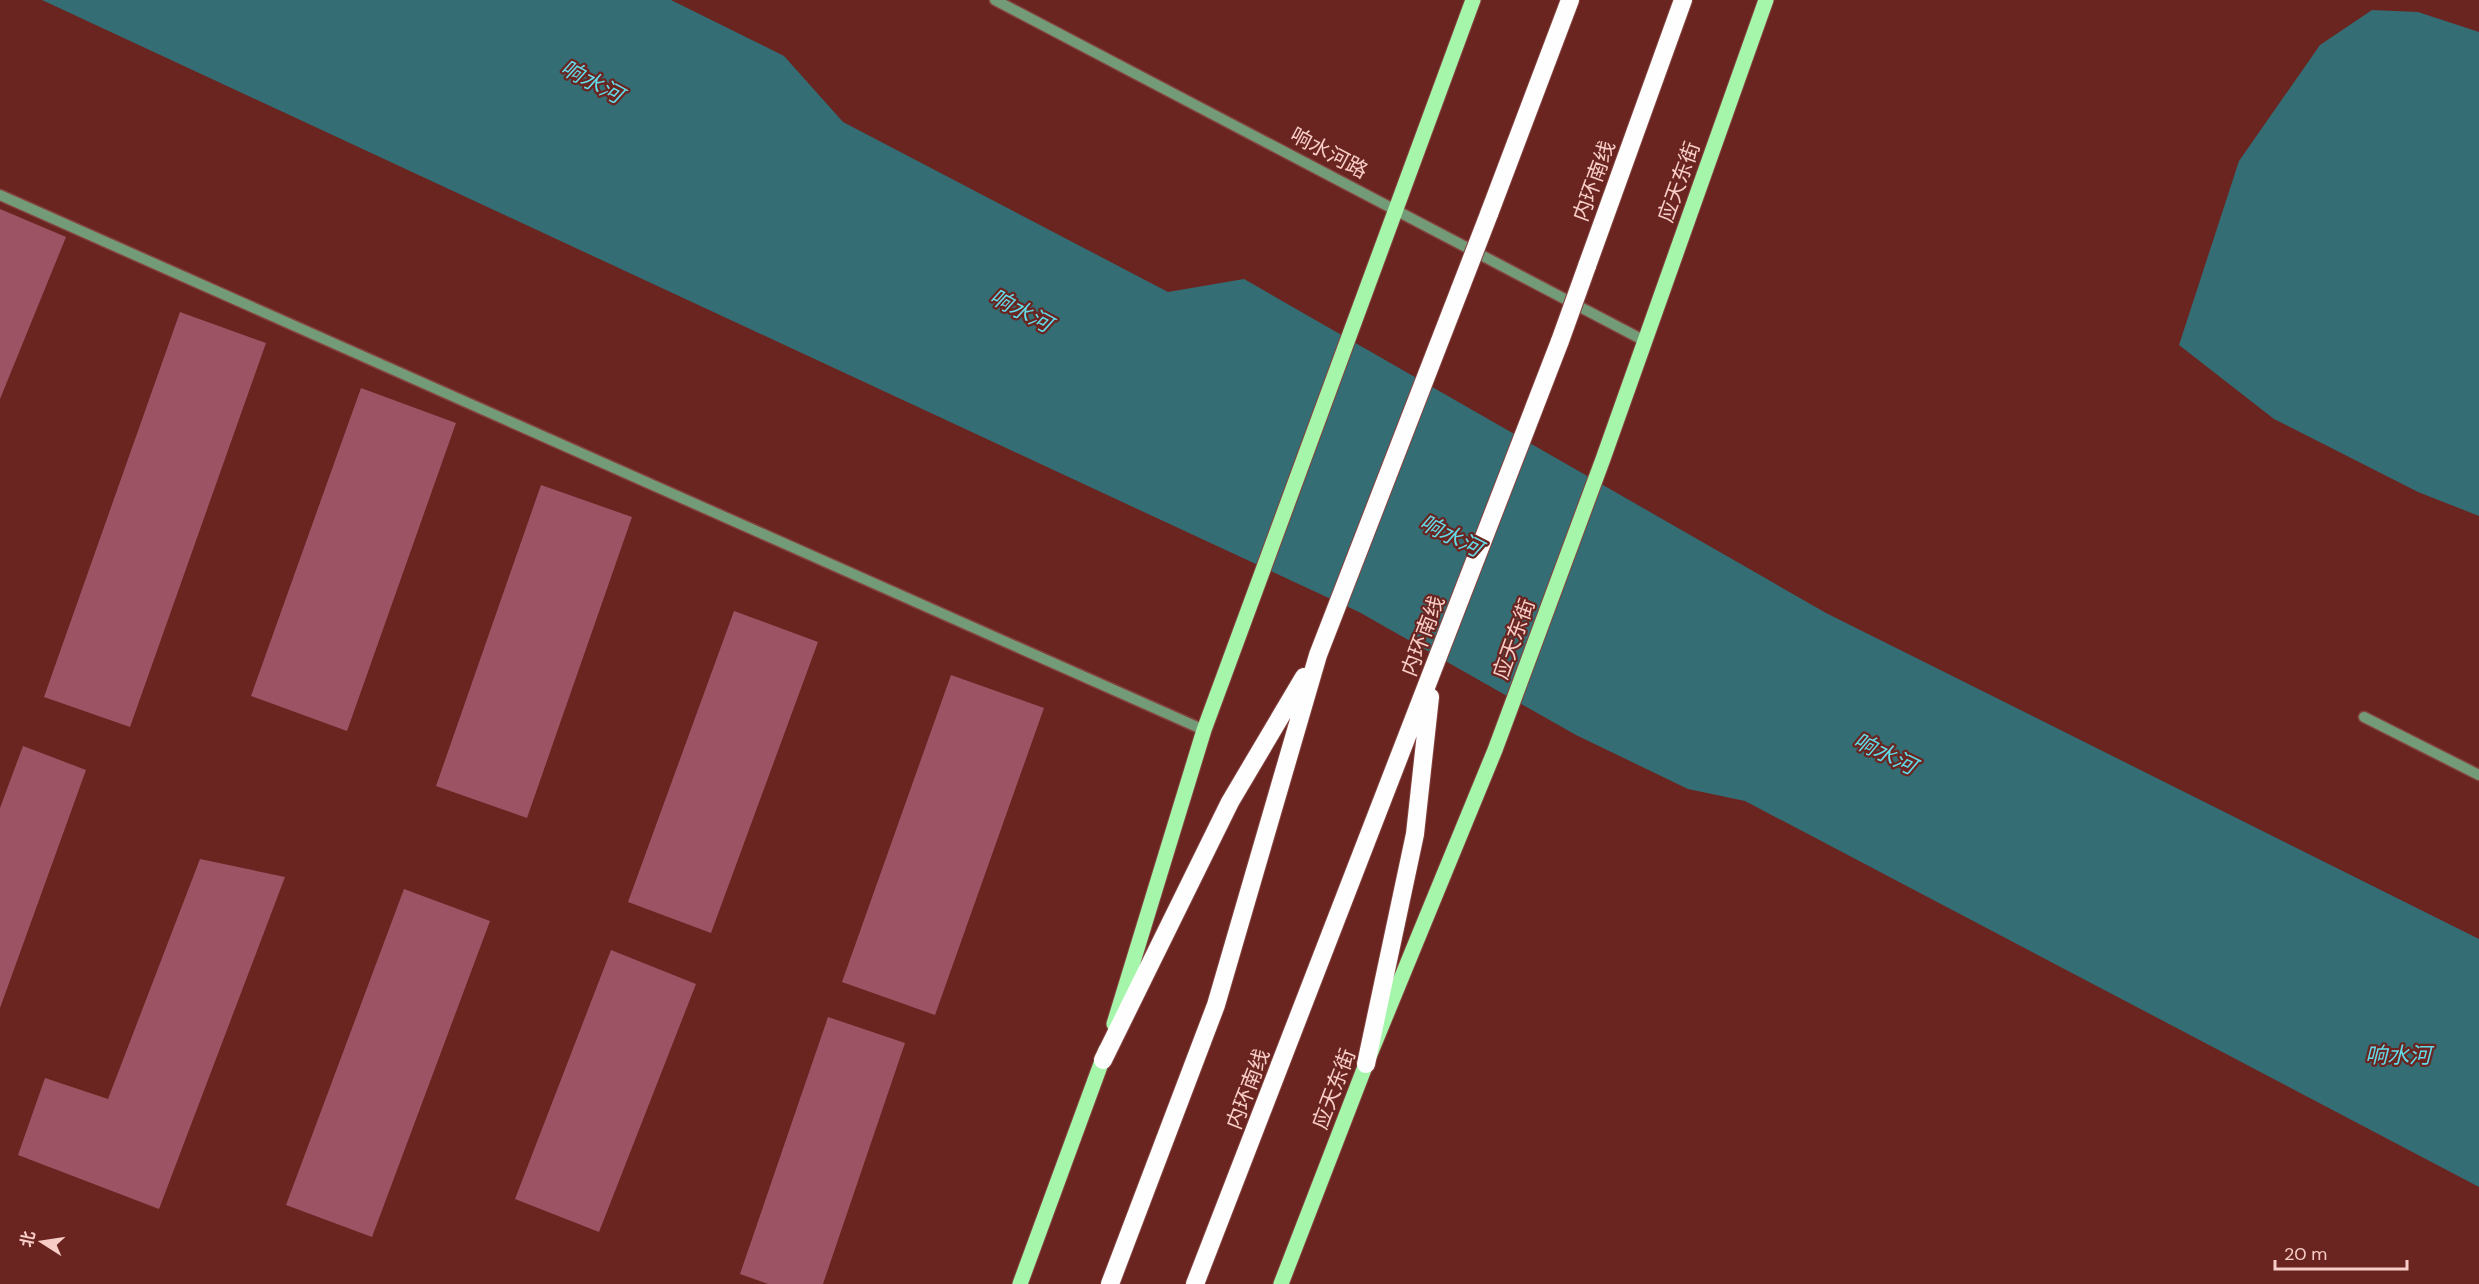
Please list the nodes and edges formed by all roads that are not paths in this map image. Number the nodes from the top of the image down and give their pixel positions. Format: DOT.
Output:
graph roads {
  1 [pos="995,0"];
  2 [pos="1473,0"];
  3 [pos="1570,0"];
  4 [pos="1683,0"];
  5 [pos="1766,0"];
  6 [pos="0,195"];
  7 [pos="1396,210"];
  8 [pos="1645,341"];
  9 [pos="1317,655"];
  10 [pos="1433,672"];
  11 [pos="2364,717"];
  12 [pos="1204,730"];
  13 [pos="2479,775"];
  14 [pos="1103,1060"];
  15 [pos="1366,1064"];
  16 [pos="1020,1284"];
  17 [pos="1110,1284"];
  18 [pos="1195,1284"];
  19 [pos="1281,1284"];
  1 -- 7 [label="street, 响水河路"];
  2 -- 7 [label="main road"];
  3 -- 9 [label="highway, bridge"];
  4 -- 10 [label="highway, 内环南线, bridge"];
  5 -- 8 [label="main road, 应天东街"];
  6 -- 12 [label="street"];
  7 -- 8 [label="street, 响水河路"];
  7 -- 12 [label="main road"];
  8 -- 15 [label="main road, 应天东街"];
  9 -- 14 [label="highway"];
  9 -- 17 [label="highway"];
  10 -- 15 [label="highway"];
  10 -- 18 [label="highway, 内环南线"];
  11 -- 13 [label="street"];
  12 -- 14 [label="main road"];
  14 -- 16 [label="main road"];
  15 -- 19 [label="main road, 应天东街"];
}
